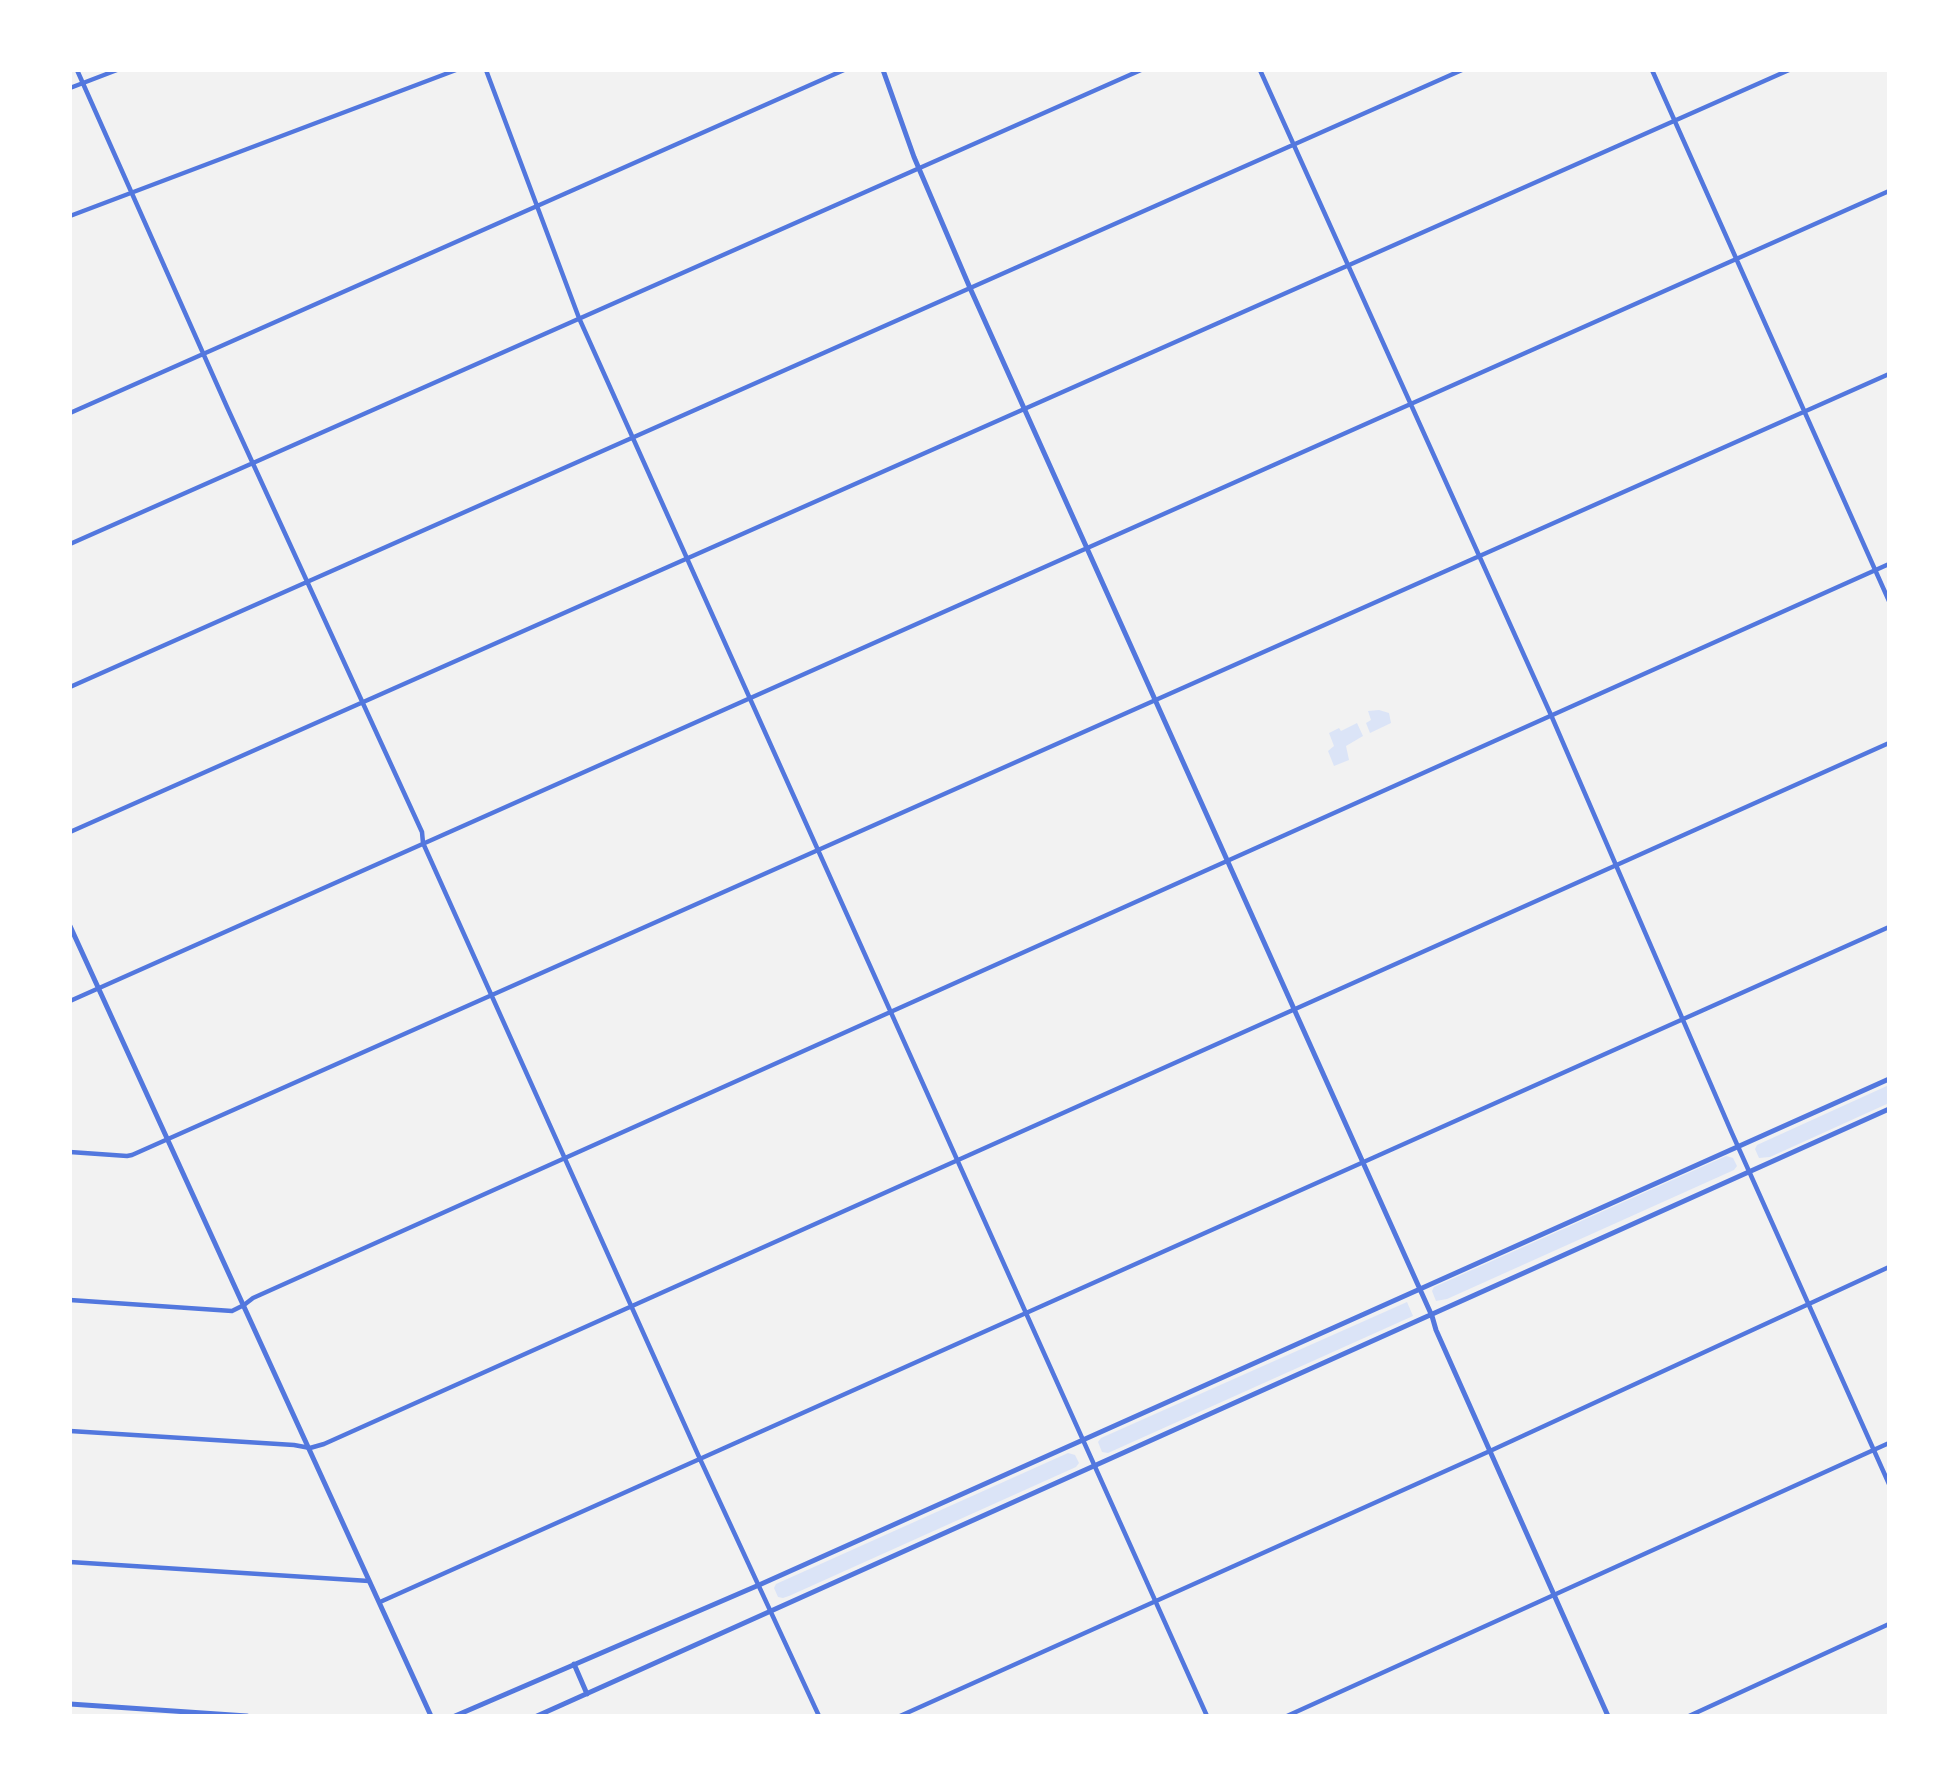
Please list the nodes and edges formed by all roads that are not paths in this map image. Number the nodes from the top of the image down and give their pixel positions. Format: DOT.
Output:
graph roads {
  1 [pos="77,70"];
  2 [pos="117,70"];
  3 [pos="456,70"];
  4 [pos="486,70"];
  5 [pos="844,70"];
  6 [pos="883,70"];
  7 [pos="1141,70"];
  8 [pos="1260,70"];
  9 [pos="1462,70"];
  10 [pos="1651,70"];
  11 [pos="1789,70"];
  12 [pos="83,83"];
  13 [pos="70,88"];
  14 [pos="1674,121"];
  15 [pos="1294,145"];
  16 [pos="919,168"];
  17 [pos="1889,191"];
  18 [pos="132,192"];
  19 [pos="538,206"];
  20 [pos="70,216"];
  21 [pos="1736,258"];
  22 [pos="1348,266"];
  23 [pos="970,288"];
  24 [pos="579,318"];
  25 [pos="203,354"];
  26 [pos="1889,374"];
  27 [pos="1410,404"];
  28 [pos="1024,410"];
  29 [pos="1804,411"];
  30 [pos="70,413"];
  31 [pos="633,438"];
  32 [pos="253,463"];
  33 [pos="70,544"];
  34 [pos="1086,548"];
  35 [pos="1479,555"];
  36 [pos="688,559"];
  37 [pos="1889,564"];
  38 [pos="1875,570"];
  39 [pos="307,582"];
  40 [pos="1889,601"];
  41 [pos="70,687"];
  42 [pos="751,697"];
  43 [pos="1154,699"];
  44 [pos="362,703"];
  45 [pos="1550,715"];
  46 [pos="1889,743"];
  47 [pos="70,832"];
  48 [pos="423,843"];
  49 [pos="818,849"];
  50 [pos="1226,860"];
  51 [pos="1616,866"];
  52 [pos="70,926"];
  53 [pos="1889,927"];
  54 [pos="97,988"];
  55 [pos="492,994"];
  56 [pos="70,1000"];
  57 [pos="1293,1010"];
  58 [pos="891,1011"];
  59 [pos="1682,1019"];
  60 [pos="1889,1079"];
  61 [pos="1889,1109"];
  62 [pos="168,1138"];
  63 [pos="1738,1147"];
  64 [pos="70,1152"];
  65 [pos="566,1158"];
  66 [pos="957,1162"];
  67 [pos="1361,1163"];
  68 [pos="1749,1172"];
  69 [pos="1889,1267"];
  70 [pos="1419,1288"];
  71 [pos="70,1300"];
  72 [pos="1808,1303"];
  73 [pos="244,1306"];
  74 [pos="632,1307"];
  75 [pos="1025,1314"];
  76 [pos="1432,1316"];
  77 [pos="70,1431"];
  78 [pos="1083,1440"];
  79 [pos="1889,1443"];
  80 [pos="310,1448"];
  81 [pos="1874,1450"];
  82 [pos="1490,1451"];
  83 [pos="700,1459"];
  84 [pos="1094,1465"];
  85 [pos="1889,1484"];
  86 [pos="70,1562"];
  87 [pos="370,1581"];
  88 [pos="759,1585"];
  89 [pos="1555,1594"];
  90 [pos="1155,1601"];
  91 [pos="380,1602"];
  92 [pos="770,1610"];
  93 [pos="1889,1624"];
  94 [pos="574,1664"];
  95 [pos="587,1694"];
  96 [pos="70,1704"];
  97 [pos="470,1713"];
  98 [pos="247,1716"];
  99 [pos="431,1716"];
  100 [pos="455,1716"];
  101 [pos="537,1716"];
  102 [pos="819,1716"];
  103 [pos="900,1716"];
  104 [pos="1208,1716"];
  105 [pos="1287,1716"];
  106 [pos="1608,1716"];
  107 [pos="1689,1716"];
  1 -- 12 [label="street"];
  2 -- 12 [label="street"];
  3 -- 18 [label="street"];
  4 -- 19 [label="street"];
  5 -- 19 [label="street"];
  6 -- 16 [label="street"];
  7 -- 16 [label="street"];
  8 -- 15 [label="street"];
  9 -- 15 [label="street"];
  10 -- 14 [label="street"];
  11 -- 14 [label="street"];
  12 -- 13 [label="street"];
  12 -- 18 [label="street"];
  14 -- 21 [label="street"];
  14 -- 22 [label="street"];
  15 -- 22 [label="street"];
  15 -- 23 [label="street"];
  16 -- 23 [label="street"];
  16 -- 24 [label="street"];
  17 -- 21 [label="street"];
  18 -- 20 [label="street"];
  18 -- 25 [label="street"];
  19 -- 24 [label="street"];
  19 -- 25 [label="street"];
  21 -- 27 [label="street"];
  21 -- 29 [label="street"];
  22 -- 27 [label="street"];
  22 -- 28 [label="street"];
  23 -- 28 [label="street"];
  23 -- 31 [label="street"];
  24 -- 31 [label="street"];
  24 -- 32 [label="street"];
  25 -- 30 [label="street"];
  25 -- 32 [label="street"];
  26 -- 29 [label="street"];
  27 -- 34 [label="street"];
  27 -- 35 [label="street"];
  28 -- 34 [label="street"];
  28 -- 36 [label="street"];
  29 -- 35 [label="street"];
  29 -- 38 [label="street"];
  31 -- 36 [label="street"];
  31 -- 39 [label="street"];
  32 -- 33 [label="street"];
  32 -- 39 [label="street"];
  34 -- 42 [label="street"];
  34 -- 43 [label="street"];
  35 -- 43 [label="street"];
  35 -- 45 [label="street"];
  36 -- 42 [label="street"];
  36 -- 44 [label="street"];
  37 -- 38 [label="street"];
  38 -- 40 [label="street"];
  38 -- 45 [label="street"];
  39 -- 41 [label="street"];
  39 -- 44 [label="street"];
  42 -- 48 [label="street"];
  42 -- 49 [label="street"];
  43 -- 49 [label="street"];
  43 -- 50 [label="street"];
  44 -- 47 [label="street"];
  44 -- 48 [label="street"];
  45 -- 50 [label="street"];
  45 -- 51 [label="street"];
  46 -- 51 [label="street"];
  48 -- 54 [label="street"];
  48 -- 55 [label="street"];
  49 -- 55 [label="street"];
  49 -- 58 [label="street"];
  50 -- 57 [label="street"];
  50 -- 58 [label="street"];
  51 -- 57 [label="street"];
  51 -- 59 [label="street"];
  52 -- 54 [label="street"];
  53 -- 59 [label="street"];
  54 -- 56 [label="street"];
  54 -- 62 [label="street"];
  55 -- 62 [label="street"];
  55 -- 65 [label="street"];
  57 -- 66 [label="street"];
  57 -- 67 [label="street"];
  58 -- 65 [label="street"];
  58 -- 66 [label="street"];
  59 -- 63 [label="street"];
  59 -- 67 [label="street"];
  60 -- 63 [label="street"];
  61 -- 68 [label="street"];
  62 -- 64 [label="street"];
  62 -- 73 [label="street"];
  63 -- 68 [label="street"];
  63 -- 70 [label="street"];
  65 -- 73 [label="street"];
  65 -- 74 [label="street"];
  66 -- 74 [label="street"];
  66 -- 75 [label="street"];
  67 -- 70 [label="street"];
  67 -- 75 [label="street"];
  68 -- 72 [label="street"];
  68 -- 76 [label="street"];
  69 -- 72 [label="street"];
  70 -- 76 [label="street"];
  70 -- 78 [label="street"];
  71 -- 73 [label="street"];
  72 -- 81 [label="street"];
  72 -- 82 [label="street"];
  73 -- 80 [label="street"];
  74 -- 80 [label="street"];
  74 -- 83 [label="street"];
  75 -- 78 [label="street"];
  75 -- 83 [label="street"];
  76 -- 82 [label="street"];
  76 -- 84 [label="street"];
  77 -- 80 [label="street"];
  78 -- 84 [label="street"];
  78 -- 88 [label="street"];
  79 -- 81 [label="street"];
  80 -- 87 [label="street"];
  81 -- 85 [label="street"];
  81 -- 89 [label="street"];
  82 -- 89 [label="street"];
  82 -- 90 [label="street"];
  83 -- 88 [label="street"];
  83 -- 91 [label="street"];
  84 -- 90 [label="street"];
  84 -- 92 [label="street"];
  86 -- 87 [label="street"];
  87 -- 91 [label="street"];
  88 -- 92 [label="street"];
  88 -- 94 [label="street"];
  89 -- 105 [label="street"];
  89 -- 106 [label="street"];
  90 -- 103 [label="street"];
  90 -- 104 [label="street"];
  91 -- 99 [label="street"];
  92 -- 95 [label="street"];
  92 -- 102 [label="street"];
  93 -- 107 [label="street"];
  94 -- 95 [label="street"];
  94 -- 97 [label="street"];
  95 -- 101 [label="street"];
  96 -- 98 [label="street"];
  97 -- 100 [label="street"];
}
